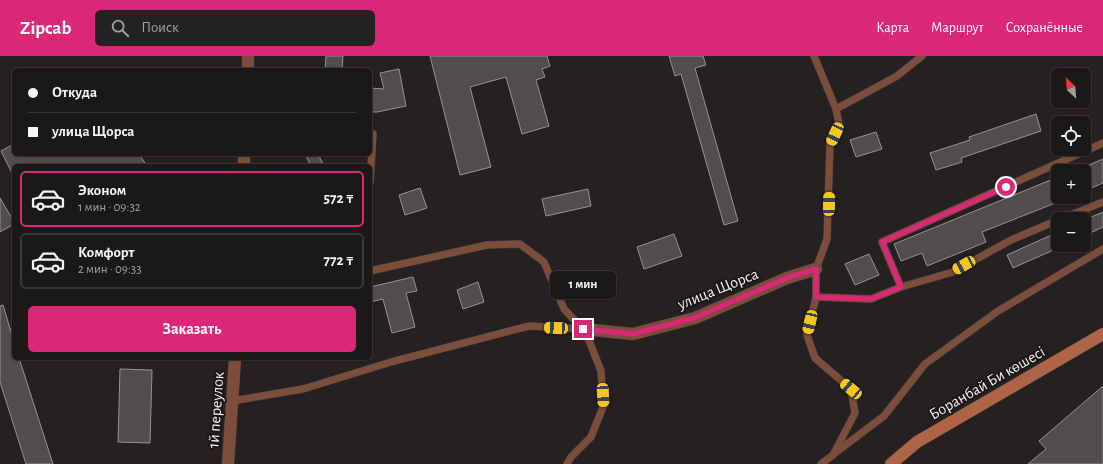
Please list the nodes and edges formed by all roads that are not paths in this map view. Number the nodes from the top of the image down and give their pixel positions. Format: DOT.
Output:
graph roads {
  1 [pos="248,56"];
  2 [pos="814,56"];
  3 [pos="922,56"];
  4 [pos="248,68"];
  5 [pos="836,109"];
  6 [pos="373,134"];
  7 [pos="1103,143"];
  8 [pos="372,150"];
  9 [pos="1103,202"];
  10 [pos="1078,212"];
  11 [pos="1051,223"];
  12 [pos="1103,249"];
  13 [pos="816,269"];
  14 [pos="372,271"];
  15 [pos="901,287"];
  16 [pos="816,297"];
  17 [pos="583,329"];
  18 [pos="1103,334"];
  19 [pos="235,360"];
  20 [pos="232,401"];
  21 [pos="834,455"];
  22 [pos="228,464"];
  23 [pos="567,464"];
  24 [pos="822,464"];
  25 [pos="891,464"];
  1 -- 4 [label="street"];
  2 -- 5 [label="lane"];
  3 -- 5 [label="lane"];
  5 -- 13 [label="lane"];
  6 -- 8 [label="lane"];
  7 -- 15 [label="lane"];
  9 -- 10 [label="lane"];
  11 -- 15 [label="lane"];
  12 -- 21 [label="lane"];
  13 -- 16 [label="lane"];
  13 -- 17 [label="street, улица Щорса"];
  14 -- 17 [label="lane"];
  15 -- 16 [label="lane"];
  16 -- 21 [label="lane"];
  17 -- 20 [label="lane"];
  17 -- 23 [label="lane"];
  18 -- 25 [label="main road, Боранбай Би көшесі"];
  19 -- 20 [label="street, 1й переулок"];
  20 -- 22 [label="street, 1й переулок"];
  21 -- 24 [label="lane"];
}
